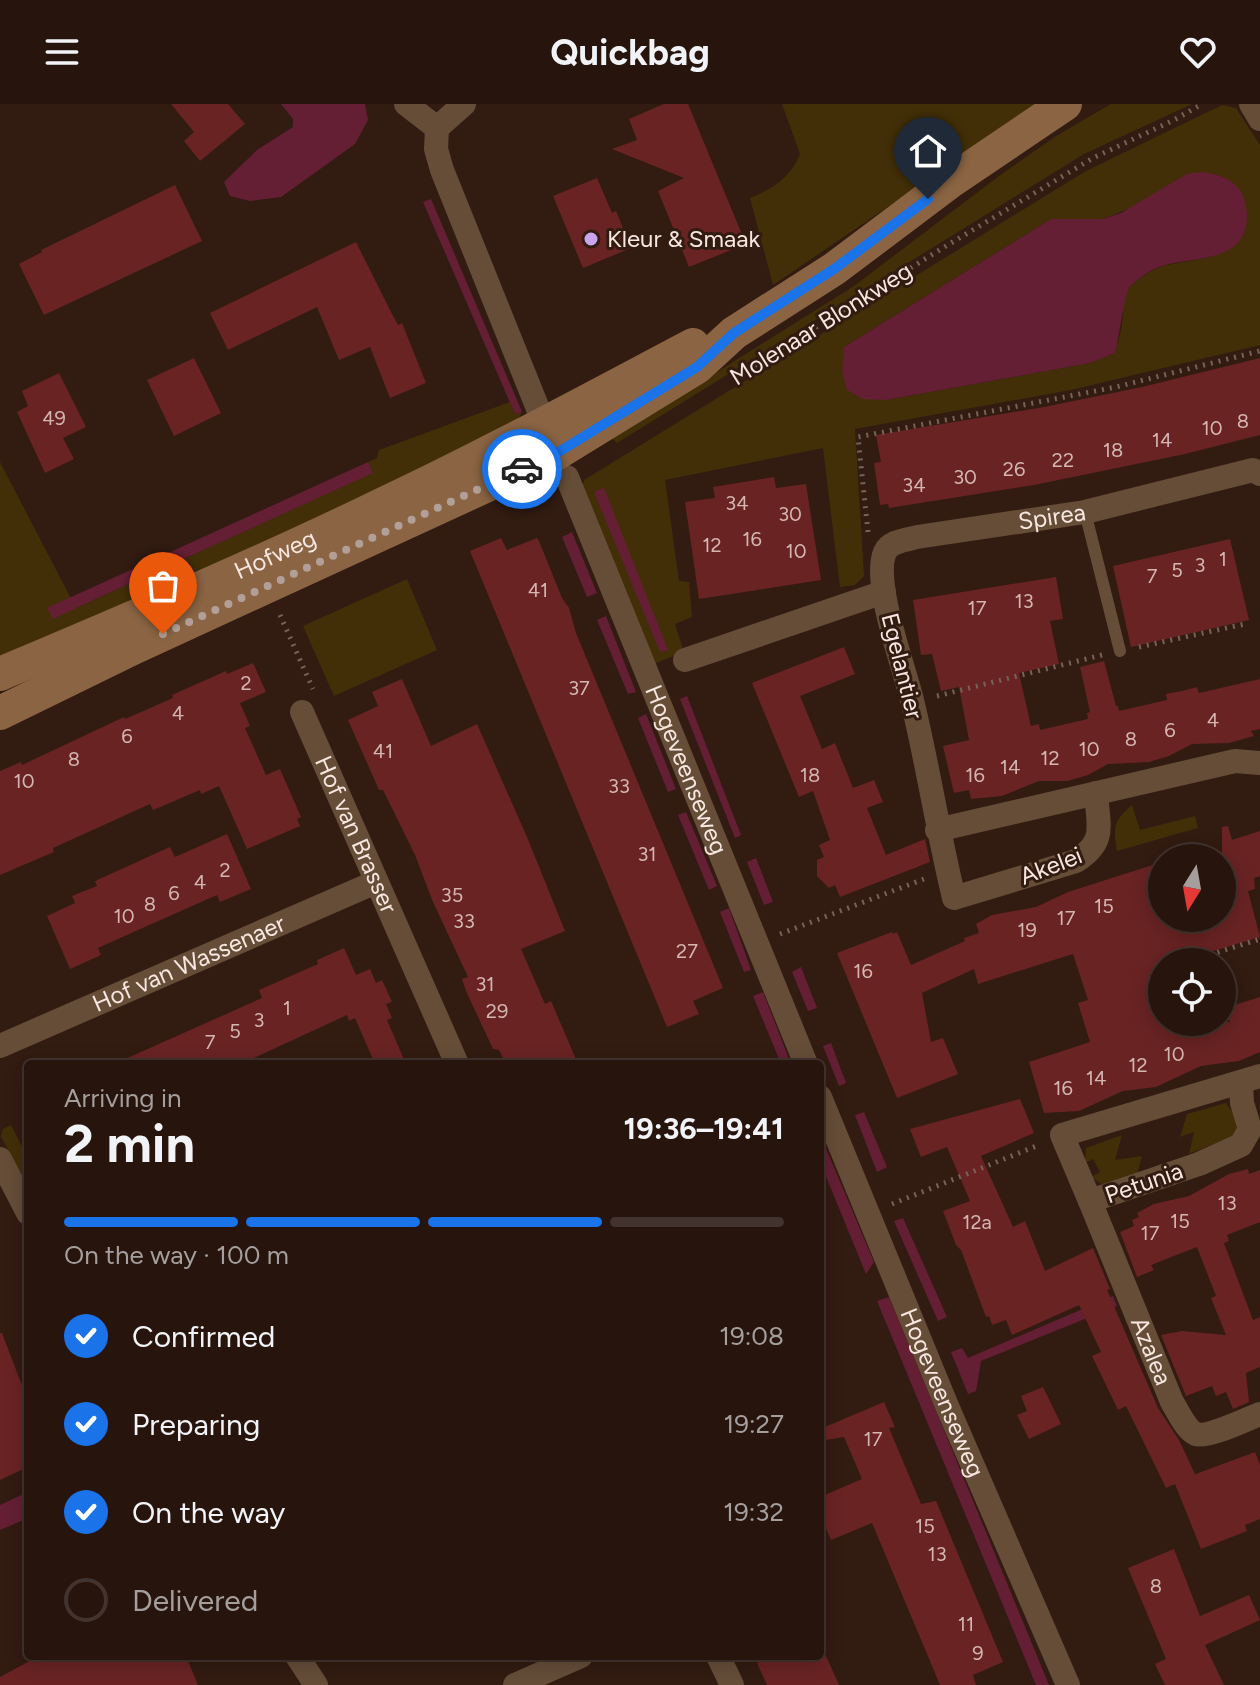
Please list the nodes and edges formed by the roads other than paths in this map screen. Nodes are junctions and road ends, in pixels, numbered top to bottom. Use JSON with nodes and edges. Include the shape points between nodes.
{"nodes":[{"id":1,"x":406,"y":104,"type":"edge"},
{"id":2,"x":464,"y":104,"type":"edge"},
{"id":3,"x":1065,"y":104,"type":"edge"},
{"id":4,"x":1251,"y":104,"type":"edge"},
{"id":5,"x":1260,"y":119,"type":"edge"},
{"id":6,"x":437,"y":128,"type":"junction"},
{"id":7,"x":556,"y":451,"type":"junction"},
{"id":8,"x":1260,"y":474,"type":"edge"},
{"id":9,"x":1085,"y":512,"type":"junction"},
{"id":10,"x":884,"y":592,"type":"junction"},
{"id":11,"x":1120,"y":651,"type":"road end"},
{"id":12,"x":685,"y":660,"type":"dead end"},
{"id":13,"x":0,"y":674,"type":"edge"},
{"id":14,"x":302,"y":712,"type":"road end"},
{"id":15,"x":0,"y":713,"type":"edge"},
{"id":16,"x":1260,"y":763,"type":"edge"},
{"id":17,"x":1096,"y":793,"type":"junction"},
{"id":18,"x":937,"y":830,"type":"junction"},
{"id":19,"x":376,"y":882,"type":"junction"},
{"id":20,"x":954,"y":898,"type":"joint"},
{"id":21,"x":0,"y":1046,"type":"edge"},
{"id":22,"x":455,"y":1060,"type":"edge"},
{"id":23,"x":804,"y":1060,"type":"edge"},
{"id":24,"x":1250,"y":1079,"type":"edge"},
{"id":25,"x":824,"y":1107,"type":"edge"},
{"id":26,"x":0,"y":1159,"type":"edge"},
{"id":27,"x":1090,"y":1201,"type":"junction"},
{"id":28,"x":24,"y":1205,"type":"edge"},
{"id":29,"x":1260,"y":1414,"type":"edge"},
{"id":30,"x":300,"y":1660,"type":"edge"},
{"id":31,"x":572,"y":1660,"type":"edge"},
{"id":32,"x":720,"y":1660,"type":"edge"},
{"id":33,"x":316,"y":1685,"type":"edge"},
{"id":34,"x":515,"y":1685,"type":"edge"},
{"id":35,"x":732,"y":1685,"type":"edge"},
{"id":36,"x":1068,"y":1685,"type":"edge"}],
"edges":[{"from":1,"to":6,"type":"street"},
{"from":2,"to":6,"type":"street"},
{"from":3,"to":7,"type":"main road","name":"Molenaar Blonkweg","via":[[834,269],[734,333],[693,345]]},
{"from":4,"to":5,"type":"street"},
{"from":6,"to":7,"type":"street","name":"Hogeveenseweg","via":[[442,170]]},
{"from":7,"to":13,"type":"main road","name":"Hofweg","via":[[373,510]]},
{"from":7,"to":15,"type":"main road","name":"Hofweg"},
{"from":7,"to":23,"type":"street","name":"Hogeveenseweg"},
{"from":8,"to":9,"type":"street","name":"Spirea","via":[[1253,470]]},
{"from":9,"to":10,"type":"street","name":"Spirea","via":[[892,544],[885,550],[882,567]]},
{"from":9,"to":11,"type":"lane"},
{"from":10,"to":12,"type":"street","name":"Egelantier"},
{"from":10,"to":18,"type":"street","name":"Egelantier","via":[[913,702]]},
{"from":14,"to":19,"type":"street","name":"Hof van Brasser"},
{"from":16,"to":17,"type":"street","via":[[1235,761]]},
{"from":17,"to":18,"type":"street"},
{"from":17,"to":20,"type":"street","name":"Akelei","via":[[1099,838],[1091,851],[1076,861]]},
{"from":18,"to":20,"type":"street","name":"Egelantier"},
{"from":19,"to":21,"type":"street","name":"Hof van Wassenaer"},
{"from":19,"to":22,"type":"street","name":"Hof van Brasser"},
{"from":24,"to":27,"type":"street","name":"Petunia","via":[[1242,1103],[1250,1129],[1241,1145]]},
{"from":24,"to":27,"type":"street","name":"Petunia","via":[[1062,1135]]},
{"from":25,"to":36,"type":"street","name":"Hogeveenseweg"},
{"from":26,"to":28,"type":"street"},
{"from":27,"to":29,"type":"street","name":"Azalea","via":[[1172,1402],[1189,1428],[1206,1434]]},
{"from":30,"to":33,"type":"street"},
{"from":31,"to":34,"type":"street"},
{"from":32,"to":35,"type":"street"}]}
